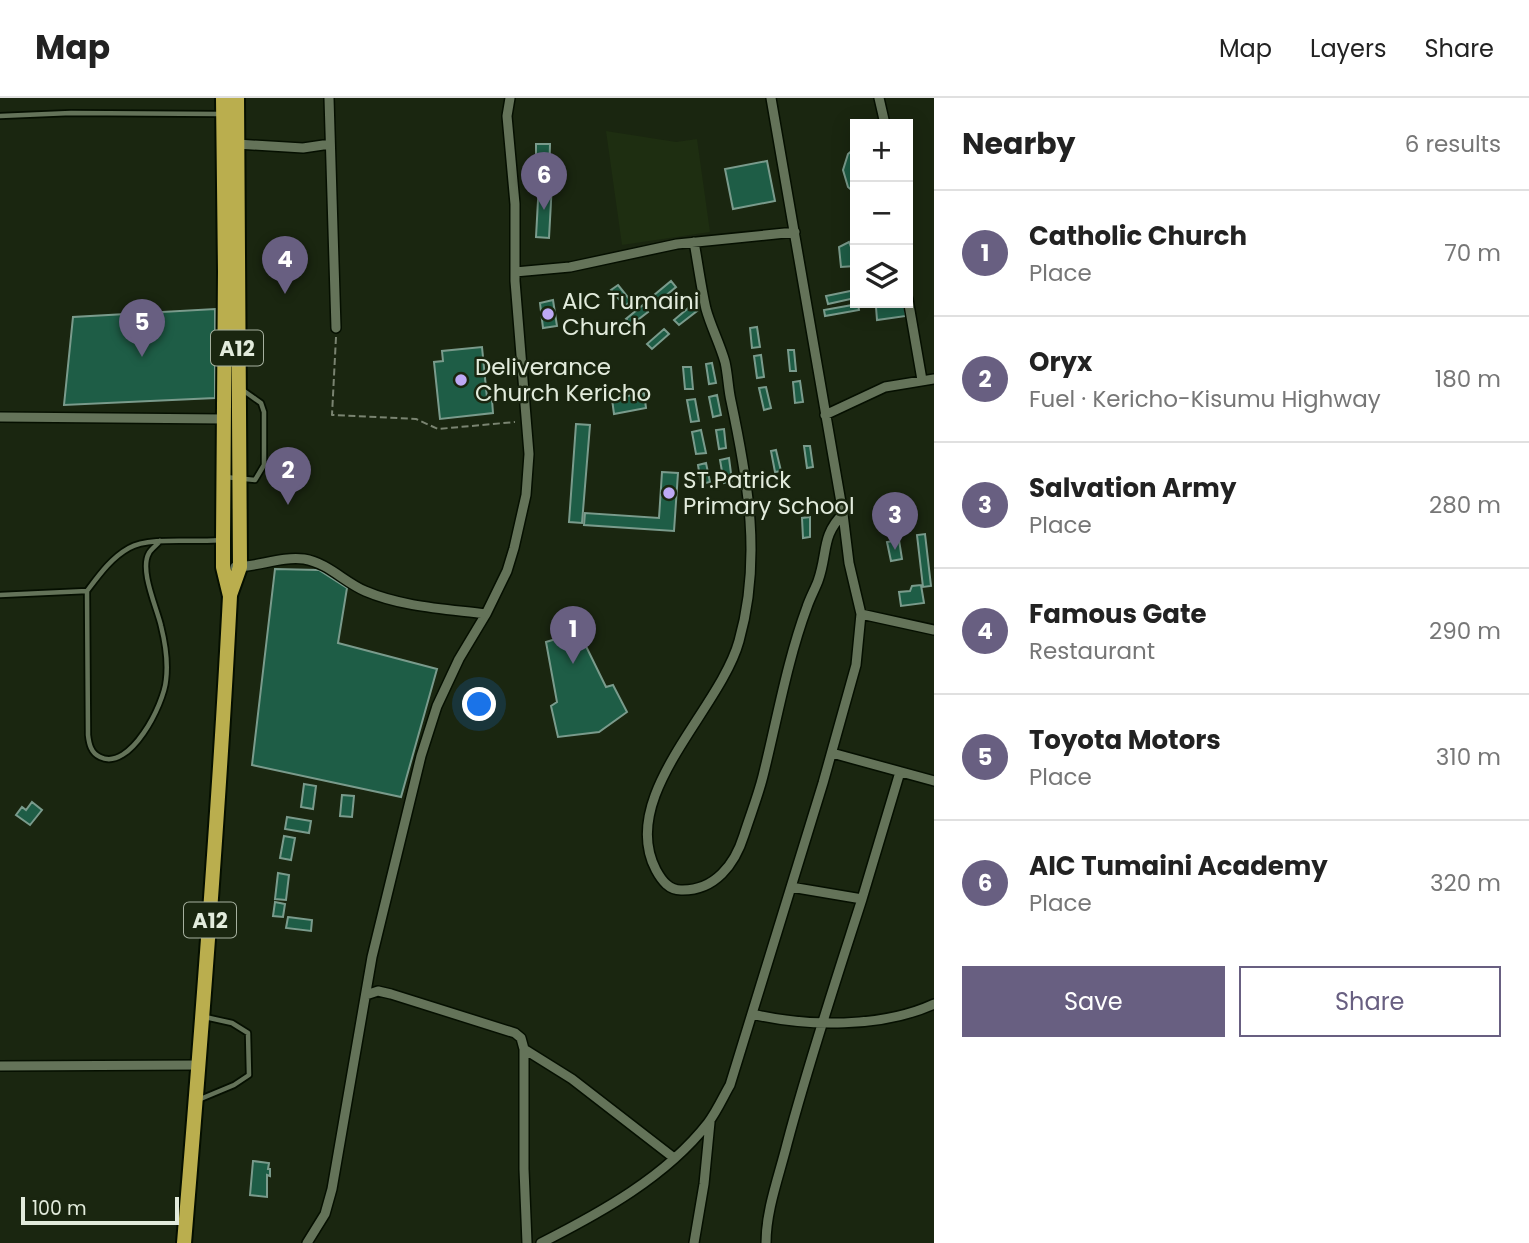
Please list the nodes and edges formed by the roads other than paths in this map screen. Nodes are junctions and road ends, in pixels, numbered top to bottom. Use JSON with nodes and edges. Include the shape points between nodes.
{"nodes":[{"id":1,"x":223,"y":98,"type":"edge"},
{"id":2,"x":237,"y":98,"type":"edge"},
{"id":3,"x":329,"y":98,"type":"edge"},
{"id":4,"x":510,"y":98,"type":"edge"},
{"id":5,"x":771,"y":98,"type":"edge"},
{"id":6,"x":879,"y":98,"type":"edge"},
{"id":7,"x":230,"y":114,"type":"junction"},
{"id":8,"x":0,"y":116,"type":"edge"},
{"id":9,"x":884,"y":119,"type":"edge"},
{"id":10,"x":237,"y":144,"type":"junction"},
{"id":11,"x":330,"y":144,"type":"junction"},
{"id":12,"x":795,"y":232,"type":"junction"},
{"id":13,"x":694,"y":242,"type":"junction"},
{"id":14,"x":515,"y":272,"type":"junction"},
{"id":15,"x":910,"y":308,"type":"edge"},
{"id":16,"x":336,"y":328,"type":"road end"},
{"id":17,"x":934,"y":379,"type":"edge"},
{"id":18,"x":922,"y":380,"type":"junction"},
{"id":19,"x":231,"y":386,"type":"junction"},
{"id":20,"x":825,"y":415,"type":"junction"},
{"id":21,"x":0,"y":417,"type":"edge"},
{"id":22,"x":223,"y":419,"type":"junction"},
{"id":23,"x":231,"y":478,"type":"junction"},
{"id":24,"x":844,"y":514,"type":"junction"},
{"id":25,"x":223,"y":540,"type":"junction"},
{"id":26,"x":160,"y":541,"type":"junction"},
{"id":27,"x":223,"y":566,"type":"junction"},
{"id":28,"x":240,"y":567,"type":"junction"},
{"id":29,"x":88,"y":591,"type":"junction"},
{"id":30,"x":0,"y":595,"type":"edge"},
{"id":31,"x":230,"y":596,"type":"junction"},
{"id":32,"x":486,"y":614,"type":"junction"},
{"id":33,"x":861,"y":614,"type":"junction"},
{"id":34,"x":934,"y":630,"type":"edge"},
{"id":35,"x":832,"y":753,"type":"junction"},
{"id":36,"x":900,"y":772,"type":"junction"},
{"id":37,"x":934,"y":780,"type":"edge"},
{"id":38,"x":791,"y":887,"type":"junction"},
{"id":39,"x":862,"y":899,"type":"junction"},
{"id":40,"x":366,"y":995,"type":"junction"},
{"id":41,"x":934,"y":1004,"type":"edge"},
{"id":42,"x":752,"y":1014,"type":"junction"},
{"id":43,"x":203,"y":1017,"type":"junction"},
{"id":44,"x":822,"y":1023,"type":"junction"},
{"id":45,"x":524,"y":1049,"type":"junction"},
{"id":46,"x":200,"y":1065,"type":"junction"},
{"id":47,"x":0,"y":1066,"type":"edge"},
{"id":48,"x":198,"y":1100,"type":"junction"},
{"id":49,"x":710,"y":1120,"type":"junction"},
{"id":50,"x":674,"y":1158,"type":"junction"},
{"id":51,"x":184,"y":1243,"type":"edge"},
{"id":52,"x":307,"y":1243,"type":"edge"},
{"id":53,"x":527,"y":1243,"type":"edge"},
{"id":54,"x":541,"y":1243,"type":"edge"},
{"id":55,"x":694,"y":1243,"type":"edge"},
{"id":56,"x":766,"y":1243,"type":"edge"}],
"edges":[{"from":1,"to":7,"type":"highway","number":"A12"},
{"from":2,"to":7,"type":"highway","number":"A12"},
{"from":3,"to":11,"type":"street"},
{"from":4,"to":14,"type":"street"},
{"from":5,"to":12,"type":"street"},
{"from":6,"to":9,"type":"street"},
{"from":7,"to":8,"type":"lane"},
{"from":7,"to":10,"type":"highway","number":"A12"},
{"from":7,"to":19,"type":"highway","number":"A12"},
{"from":10,"to":11,"type":"street","via":[[303,148]]},
{"from":10,"to":19,"type":"highway","number":"A12"},
{"from":11,"to":16,"type":"street"},
{"from":12,"to":13,"type":"street"},
{"from":12,"to":20,"type":"street"},
{"from":13,"to":14,"type":"street","via":[[570,268]]},
{"from":13,"to":24,"type":"street","via":[[707,310],[725,364],[750,501],[751,576],[734,657],[665,774],[649,814],[647,834],[653,864],[674,889],[703,887],[720,877],[742,842],[829,531]]},
{"from":14,"to":32,"type":"street","via":[[529,454],[526,495],[507,571]]},
{"from":15,"to":18,"type":"street"},
{"from":17,"to":18,"type":"street"},
{"from":18,"to":20,"type":"street","via":[[885,387]]},
{"from":19,"to":22,"type":"highway","number":"A12"},
{"from":19,"to":23,"type":"highway","number":"A12"},
{"from":19,"to":23,"type":"lane","via":[[256,398],[263,407],[265,454],[255,480]]},
{"from":20,"to":24,"type":"street"},
{"from":21,"to":22,"type":"street"},
{"from":22,"to":23,"type":"highway","number":"A12"},
{"from":23,"to":25,"type":"highway","number":"A12"},
{"from":23,"to":28,"type":"highway","number":"A12"},
{"from":24,"to":33,"type":"street"},
{"from":25,"to":26,"type":"lane"},
{"from":25,"to":27,"type":"highway","number":"A12"},
{"from":26,"to":29,"type":"lane","via":[[131,546],[105,567]]},
{"from":26,"to":29,"type":"lane","via":[[148,553],[146,574],[162,631],[166,681],[153,719],[138,740],[124,757],[107,761],[90,747],[88,735]]},
{"from":27,"to":28,"type":"street"},
{"from":27,"to":31,"type":"highway","number":"A12"},
{"from":28,"to":31,"type":"highway","number":"A12"},
{"from":28,"to":32,"type":"street","via":[[305,559],[362,590],[393,600]]},
{"from":29,"to":30,"type":"lane"},
{"from":31,"to":43,"type":"highway","number":"A12"},
{"from":32,"to":40,"type":"street","via":[[437,706],[405,819]]},
{"from":33,"to":34,"type":"street"},
{"from":33,"to":35,"type":"street","via":[[856,664]]},
{"from":35,"to":36,"type":"street"},
{"from":35,"to":38,"type":"street"},
{"from":36,"to":37,"type":"street"},
{"from":36,"to":39,"type":"street"},
{"from":38,"to":39,"type":"street"},
{"from":38,"to":42,"type":"street"},
{"from":39,"to":44,"type":"street"},
{"from":40,"to":45,"type":"street","via":[[384,992],[514,1032]]},
{"from":40,"to":52,"type":"street","via":[[332,1189],[326,1214]]},
{"from":41,"to":44,"type":"street","via":[[890,1017]]},
{"from":42,"to":44,"type":"street"},
{"from":42,"to":49,"type":"street","via":[[730,1085]]},
{"from":43,"to":46,"type":"highway","number":"A12"},
{"from":43,"to":48,"type":"lane","via":[[232,1023],[248,1033],[249,1074]]},
{"from":44,"to":56,"type":"street","via":[[776,1186]]},
{"from":45,"to":50,"type":"street","via":[[572,1079]]},
{"from":45,"to":53,"type":"street"},
{"from":46,"to":47,"type":"street"},
{"from":46,"to":48,"type":"highway","number":"A12"},
{"from":48,"to":51,"type":"highway","number":"A12"},
{"from":49,"to":50,"type":"street"},
{"from":49,"to":55,"type":"street"},
{"from":50,"to":54,"type":"street","via":[[596,1214]]}]}
